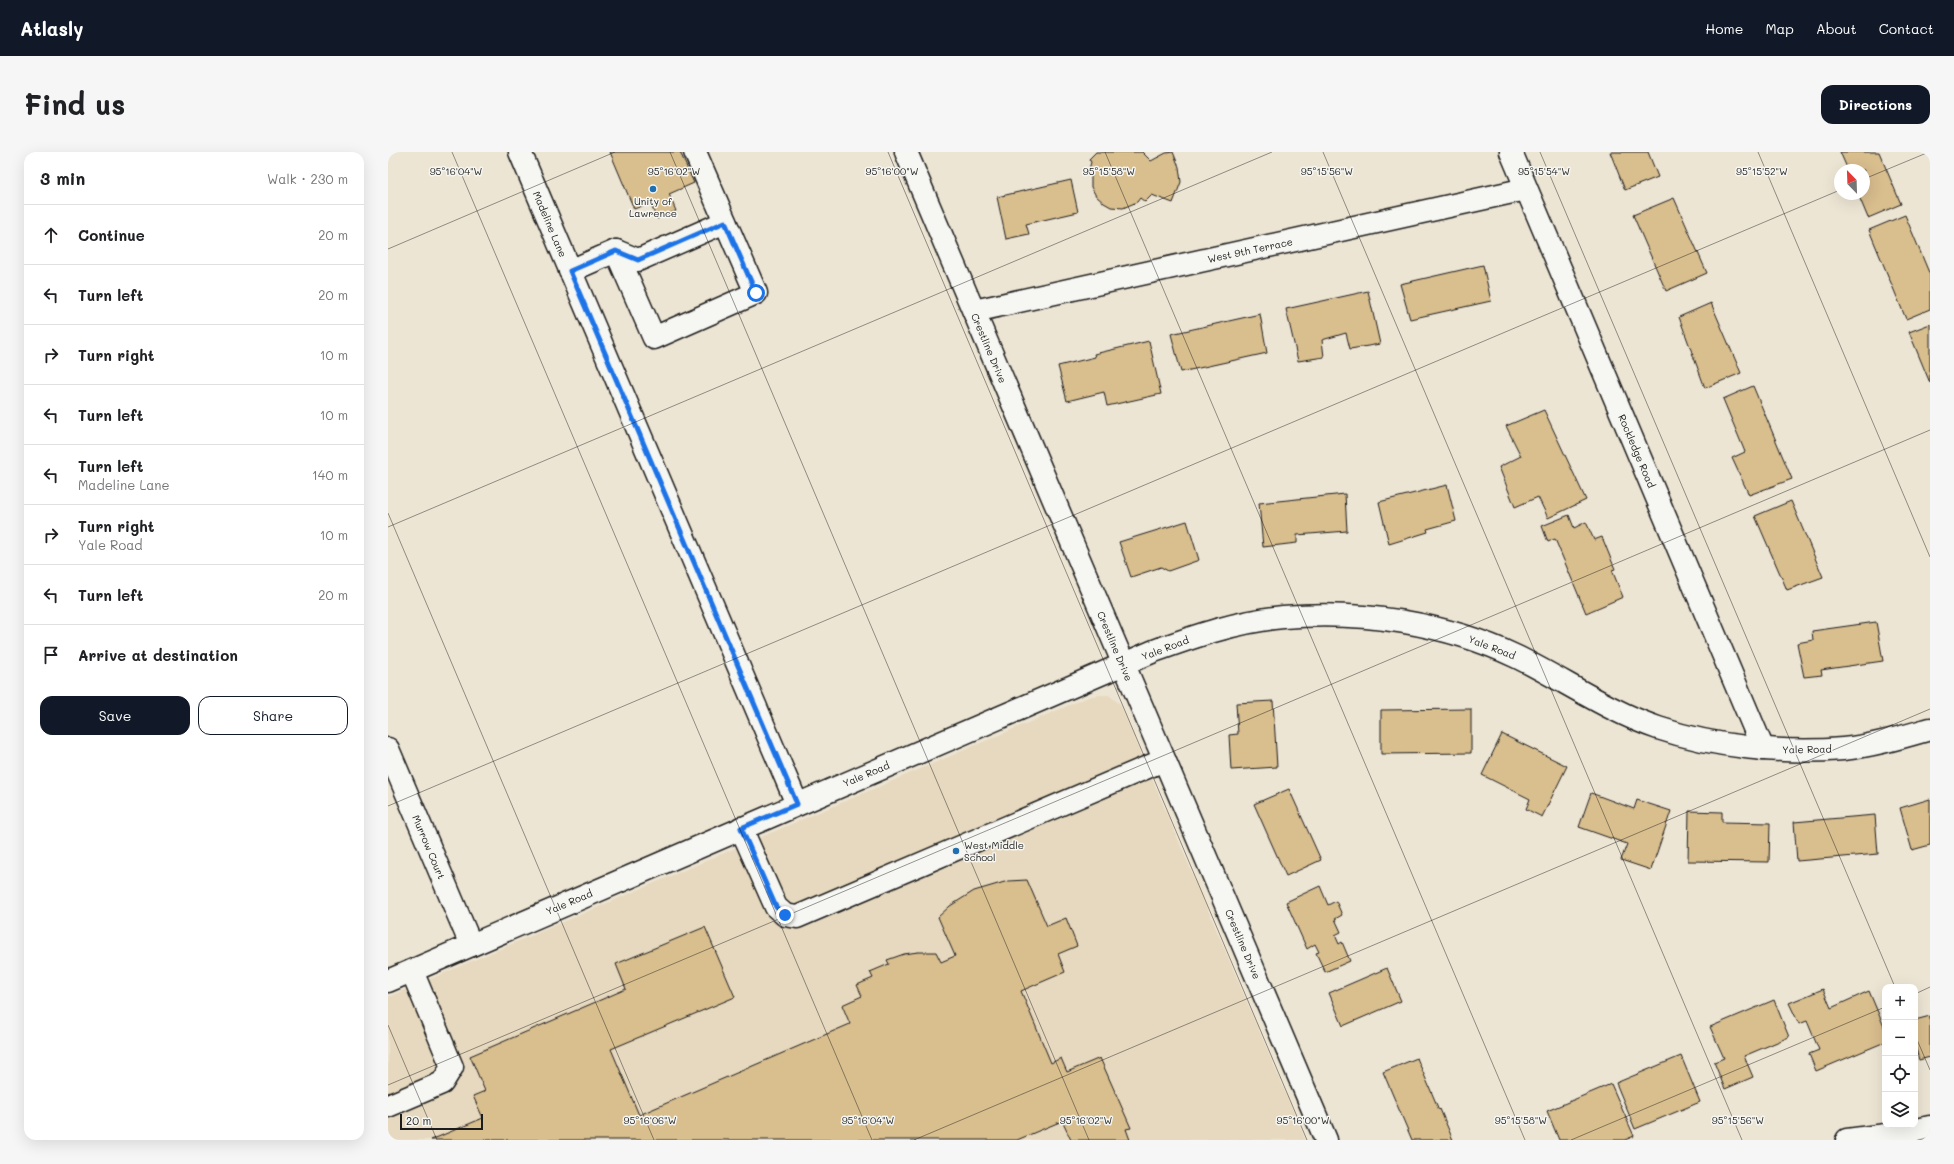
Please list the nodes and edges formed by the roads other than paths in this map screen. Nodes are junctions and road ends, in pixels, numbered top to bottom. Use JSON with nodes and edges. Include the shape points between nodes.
{"nodes":[{"id":1,"x":520,"y":152,"type":"edge"},
{"id":2,"x":695,"y":152,"type":"edge"},
{"id":3,"x":906,"y":152,"type":"edge"},
{"id":4,"x":1511,"y":152,"type":"edge"},
{"id":5,"x":1526,"y":189,"type":"junction"},
{"id":6,"x":725,"y":222,"type":"junction"},
{"id":7,"x":616,"y":251,"type":"junction"},
{"id":8,"x":570,"y":271,"type":"junction"},
{"id":9,"x":974,"y":311,"type":"junction"},
{"id":10,"x":1123,"y":664,"type":"junction"},
{"id":11,"x":1930,"y":729,"type":"edge"},
{"id":12,"x":388,"y":749,"type":"edge"},
{"id":13,"x":1763,"y":749,"type":"junction"},
{"id":14,"x":1164,"y":760,"type":"junction"},
{"id":15,"x":797,"y":804,"type":"junction"},
{"id":16,"x":741,"y":828,"type":"junction"},
{"id":17,"x":471,"y":945,"type":"junction"},
{"id":18,"x":412,"y":971,"type":"junction"},
{"id":19,"x":388,"y":981,"type":"edge"},
{"id":20,"x":388,"y":1106,"type":"edge"},
{"id":21,"x":1930,"y":1127,"type":"edge"},
{"id":22,"x":1326,"y":1140,"type":"edge"},
{"id":23,"x":1847,"y":1140,"type":"edge"}],
"edges":[{"from":1,"to":8,"type":"street","name":"Madeline Lane"},
{"from":2,"to":6,"type":"street"},
{"from":3,"to":9,"type":"street","name":"Crestline Drive"},
{"from":4,"to":5,"type":"street","name":"Rockledge Road"},
{"from":5,"to":9,"type":"street","name":"West 9th Terrace"},
{"from":5,"to":13,"type":"street","name":"Rockledge Road"},
{"from":6,"to":7,"type":"street","via":[[638,260]]},
{"from":6,"to":7,"type":"street","via":[[756,293],[654,338]]},
{"from":7,"to":8,"type":"street"},
{"from":8,"to":15,"type":"street","name":"Madeline Lane"},
{"from":9,"to":10,"type":"street","name":"Crestline Drive"},
{"from":10,"to":13,"type":"street","name":"Yale Road","via":[[1194,636],[1281,617],[1326,614],[1376,618],[1421,625],[1468,638],[1514,656],[1551,674],[1588,697],[1658,728],[1711,741]]},
{"from":10,"to":14,"type":"street","name":"Crestline Drive"},
{"from":10,"to":15,"type":"street","name":"Yale Road"},
{"from":11,"to":13,"type":"street","name":"Yale Road","via":[[1844,748]]},
{"from":12,"to":17,"type":"street","name":"Murrow Court"},
{"from":14,"to":16,"type":"street","via":[[797,917],[785,915],[776,907]]},
{"from":14,"to":22,"type":"street","name":"Crestline Drive"},
{"from":15,"to":16,"type":"street","name":"Yale Road"},
{"from":16,"to":17,"type":"street","name":"Yale Road"},
{"from":17,"to":18,"type":"street","name":"Yale Road"},
{"from":18,"to":19,"type":"street","name":"Yale Road"},
{"from":18,"to":20,"type":"street","via":[[452,1068],[442,1083]]},
{"from":21,"to":23,"type":"street"}]}
